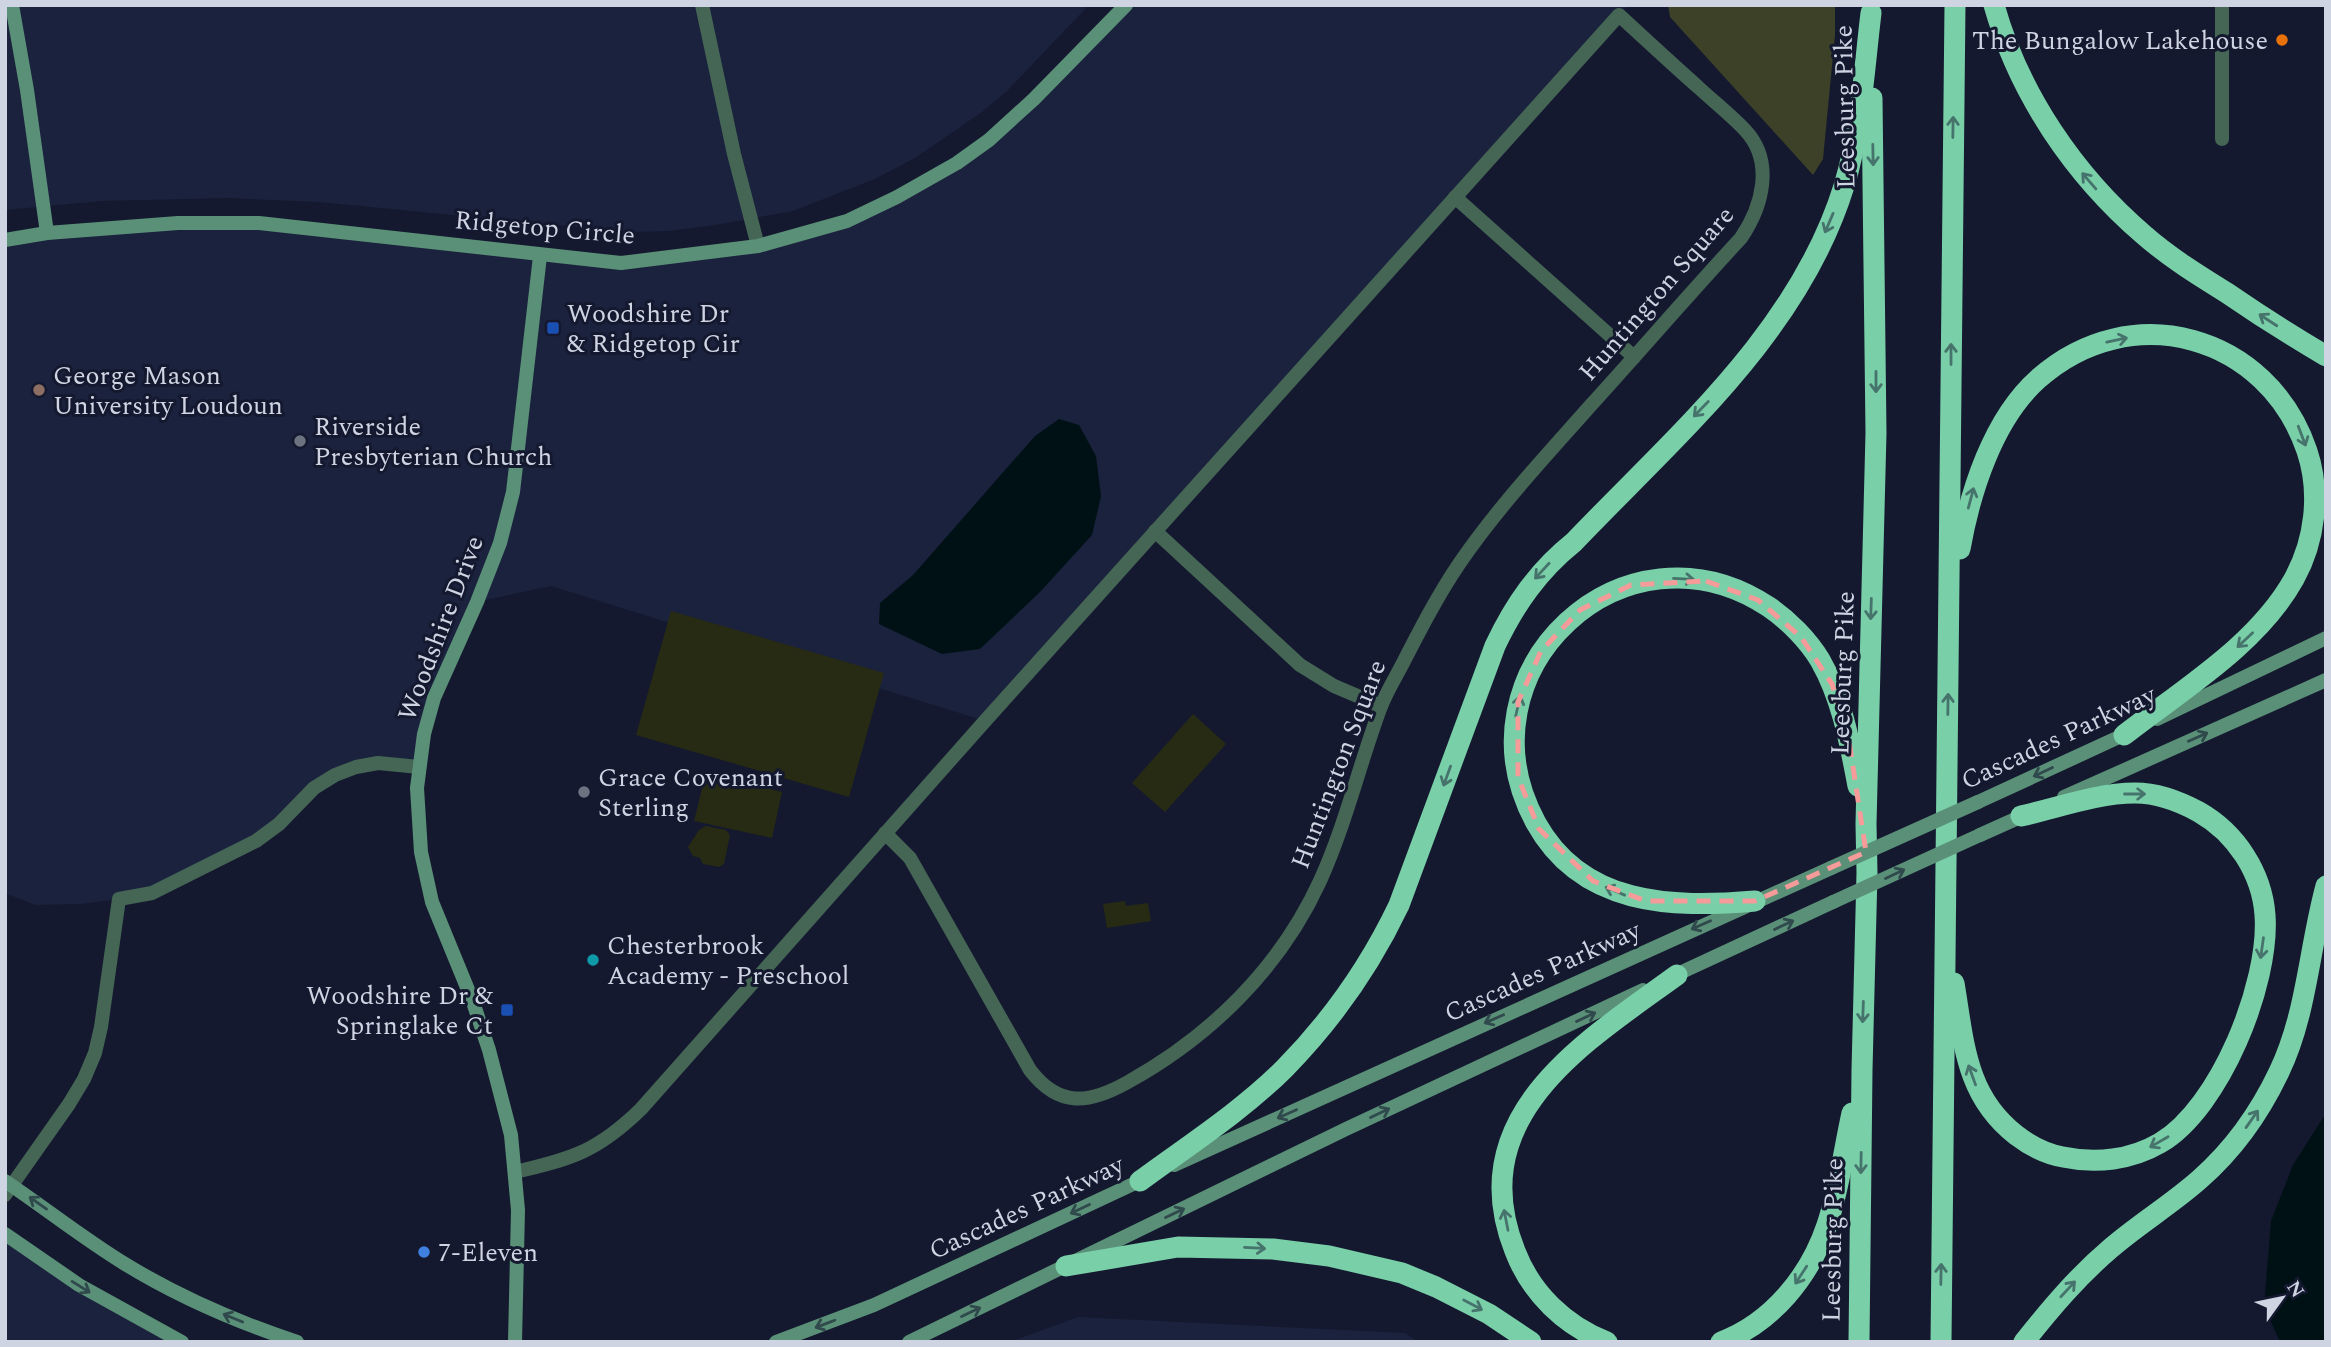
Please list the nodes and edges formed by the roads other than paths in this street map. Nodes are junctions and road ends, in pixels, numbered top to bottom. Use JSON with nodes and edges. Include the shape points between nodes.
{"nodes":[{"id":1,"x":12,"y":5,"type":"edge"},
{"id":2,"x":702,"y":5,"type":"edge"},
{"id":3,"x":1126,"y":5,"type":"edge"},
{"id":4,"x":1955,"y":5,"type":"edge"},
{"id":5,"x":1994,"y":5,"type":"edge"},
{"id":6,"x":2222,"y":5,"type":"edge"},
{"id":7,"x":1871,"y":9,"type":"edge"},
{"id":8,"x":2222,"y":139,"type":"dead end"},
{"id":9,"x":1455,"y":197,"type":"junction"},
{"id":10,"x":47,"y":233,"type":"junction"},
{"id":11,"x":5,"y":240,"type":"edge"},
{"id":12,"x":758,"y":246,"type":"junction"},
{"id":13,"x":540,"y":256,"type":"junction"},
{"id":14,"x":2326,"y":356,"type":"edge"},
{"id":15,"x":1634,"y":357,"type":"junction"},
{"id":16,"x":1155,"y":531,"type":"junction"},
{"id":17,"x":1950,"y":638,"type":"junction"},
{"id":18,"x":2326,"y":638,"type":"edge"},
{"id":19,"x":2326,"y":680,"type":"edge"},
{"id":20,"x":1381,"y":706,"type":"junction"},
{"id":21,"x":2124,"y":735,"type":"junction"},
{"id":22,"x":419,"y":767,"type":"junction"},
{"id":23,"x":2021,"y":817,"type":"junction"},
{"id":24,"x":1866,"y":824,"type":"junction"},
{"id":25,"x":885,"y":833,"type":"junction"},
{"id":26,"x":2326,"y":886,"type":"edge"},
{"id":27,"x":1755,"y":901,"type":"junction"},
{"id":28,"x":1945,"y":924,"type":"junction"},
{"id":29,"x":1677,"y":975,"type":"junction"},
{"id":30,"x":1862,"y":1070,"type":"junction"},
{"id":31,"x":515,"y":1172,"type":"junction"},
{"id":32,"x":1140,"y":1181,"type":"junction"},
{"id":33,"x":8,"y":1187,"type":"edge"},
{"id":34,"x":5,"y":1234,"type":"edge"},
{"id":35,"x":1066,"y":1266,"type":"junction"},
{"id":36,"x":181,"y":1342,"type":"edge"},
{"id":37,"x":297,"y":1342,"type":"edge"},
{"id":38,"x":515,"y":1342,"type":"edge"},
{"id":39,"x":776,"y":1342,"type":"edge"},
{"id":40,"x":909,"y":1342,"type":"edge"},
{"id":41,"x":1531,"y":1342,"type":"edge"},
{"id":42,"x":1607,"y":1342,"type":"edge"},
{"id":43,"x":1721,"y":1342,"type":"edge"},
{"id":44,"x":1859,"y":1342,"type":"edge"},
{"id":45,"x":1941,"y":1342,"type":"edge"},
{"id":46,"x":2025,"y":1342,"type":"edge"}],
"edges":[{"from":1,"to":10,"type":"main road"},
{"from":2,"to":12,"type":"street"},
{"from":3,"to":12,"type":"main road","name":"Ridgetop Circle","via":[[1025,107],[957,163],[847,221]]},
{"from":17,"to":4,"type":"highway","one_way":true},
{"from":14,"to":5,"type":"highway","one_way":true,"via":[[2177,261],[2107,201],[2080,170],[2030,93]]},
{"from":6,"to":8,"type":"street"},
{"from":7,"to":24,"type":"highway","name":"Leesburg Pike","one_way":true,"via":[[1876,433]]},
{"from":7,"to":32,"type":"highway","one_way":true,"via":[[1857,133],[1843,186],[1813,258],[1785,307],[1735,374],[1546,567],[1511,612],[1399,905],[1354,985],[1284,1069]]},
{"from":9,"to":15,"type":"street"},
{"from":9,"to":15,"type":"street","name":"Huntington Square","via":[[1619,15],[1747,132],[1761,162],[1763,181],[1754,219],[1741,239]]},
{"from":9,"to":16,"type":"street","name":"Huntington Square"},
{"from":10,"to":11,"type":"main road","name":"Ridgetop Circle"},
{"from":10,"to":13,"type":"main road","name":"Ridgetop Circle","via":[[178,223],[259,223]]},
{"from":12,"to":13,"type":"main road","name":"Ridgetop Circle","via":[[621,263]]},
{"from":13,"to":22,"type":"main road","name":"Woodshire Drive","via":[[513,492],[500,542],[434,698]]},
{"from":15,"to":20,"type":"street","name":"Huntington Square","via":[[1507,499],[1472,545],[1433,605]]},
{"from":16,"to":20,"type":"street","via":[[1300,665]]},
{"from":16,"to":25,"type":"street","name":"Huntington Square"},
{"from":17,"to":21,"type":"highway","one_way":true,"via":[[1960,548],[1975,481],[2004,424],[2037,380],[2084,349],[2143,335],[2190,339],[2236,358],[2260,375],[2300,428],[2315,495],[2303,560],[2280,600],[2243,643]]},
{"from":28,"to":17,"type":"highway","one_way":true},
{"from":18,"to":21,"type":"main road","name":"Cascades Parkway"},
{"from":23,"to":19,"type":"main road","one_way":true},
{"from":20,"to":25,"type":"street","name":"Huntington Square","via":[[1335,846],[1314,893],[1277,954],[1218,1020],[1184,1048],[1158,1066],[1084,1100],[1050,1091],[1030,1070],[910,858]]},
{"from":21,"to":27,"type":"main road","name":"Cascades Parkway","one_way":true,"bridge":true},
{"from":22,"to":31,"type":"main road","name":"Woodshire Drive","via":[[418,820],[426,875],[439,922],[489,1050]]},
{"from":22,"to":33,"type":"street","via":[[378,763],[335,775],[247,846],[152,894],[119,899],[95,1053],[69,1104]]},
{"from":23,"to":28,"type":"highway","one_way":true,"via":[[2111,795],[2160,795],[2210,818],[2244,855],[2260,891],[2264,946],[2237,1040],[2197,1111],[2160,1143],[2106,1161],[2056,1156],[2021,1139],[1992,1112],[1973,1080]]},
{"from":29,"to":23,"type":"main road","one_way":true,"bridge":true},
{"from":27,"to":24,"type":"highway","one_way":true,"via":[[1681,904],[1628,896],[1578,870],[1539,829],[1518,777],[1517,711],[1524,684],[1541,651],[1580,610],[1631,585],[1677,579],[1724,586],[1774,611],[1819,659],[1832,684]]},
{"from":24,"to":30,"type":"highway","name":"Leesburg Pike","one_way":true},
{"from":25,"to":31,"type":"street","via":[[620,1129],[577,1156]]},
{"from":46,"to":26,"type":"highway","one_way":true,"via":[[2082,1275],[2201,1179],[2251,1122],[2279,1073],[2298,1019]]},
{"from":27,"to":32,"type":"main road","name":"Cascades Parkway","one_way":true},
{"from":45,"to":28,"type":"highway","one_way":true},
{"from":35,"to":29,"type":"main road","one_way":true},
{"from":42,"to":29,"type":"highway","one_way":true,"via":[[1553,1308],[1519,1263],[1507,1227],[1504,1171],[1517,1126],[1546,1080],[1584,1042]]},
{"from":30,"to":43,"type":"highway","one_way":true,"via":[[1827,1225],[1810,1262],[1776,1308]]},
{"from":30,"to":44,"type":"highway","name":"Leesburg Pike","one_way":true},
{"from":31,"to":38,"type":"main road","name":"Woodshire Drive"},
{"from":32,"to":39,"type":"main road","name":"Cascades Parkway","one_way":true,"via":[[874,1305]]},
{"from":37,"to":33,"type":"main road","one_way":true,"via":[[228,1317],[157,1283]]},
{"from":34,"to":36,"type":"main road","one_way":true,"via":[[79,1285]]},
{"from":40,"to":35,"type":"main road","one_way":true},
{"from":35,"to":41,"type":"highway","one_way":true,"via":[[1178,1247],[1273,1249],[1329,1256],[1402,1273],[1436,1287]]}]}
